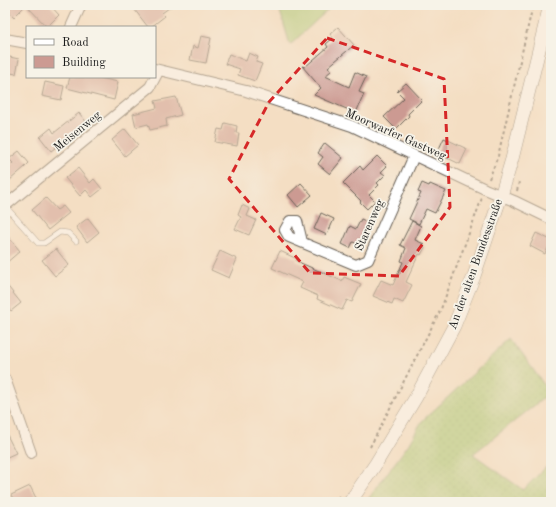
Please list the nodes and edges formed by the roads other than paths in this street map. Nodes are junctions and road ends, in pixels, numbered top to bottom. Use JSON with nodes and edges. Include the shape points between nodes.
{"nodes":[{"id":1,"x":81,"y":5,"type":"edge"},
{"id":2,"x":550,"y":5,"type":"edge"},
{"id":3,"x":71,"y":26,"type":"edge"},
{"id":4,"x":5,"y":39,"type":"edge"},
{"id":5,"x":26,"y":44,"type":"edge"},
{"id":6,"x":157,"y":70,"type":"edge"},
{"id":7,"x":154,"y":78,"type":"edge"},
{"id":8,"x":414,"y":156,"type":"junction"},
{"id":9,"x":501,"y":196,"type":"junction"},
{"id":10,"x":5,"y":206,"type":"edge"},
{"id":11,"x":551,"y":219,"type":"edge"},
{"id":12,"x":76,"y":241,"type":"dead end"},
{"id":13,"x":302,"y":242,"type":"dead end"},
{"id":14,"x":5,"y":379,"type":"edge"},
{"id":15,"x":31,"y":453,"type":"dead end"},
{"id":16,"x":344,"y":499,"type":"edge"}],
"edges":[{"from":1,"to":3,"type":"street"},
{"from":2,"to":9,"type":"street","name":"An der alten Bundesstraße"},
{"from":4,"to":5,"type":"street"},
{"from":6,"to":8,"type":"street","name":"Moorwarfer Gastweg","via":[[246,91],[352,126]]},
{"from":7,"to":10,"type":"street","name":"Meisenweg","via":[[150,88]]},
{"from":8,"to":9,"type":"street","name":"Moorwarfer Gastweg"},
{"from":8,"to":13,"type":"street","name":"Starenweg","via":[[368,260],[356,265]]},
{"from":9,"to":11,"type":"street","name":"Moorwarfer Gastweg"},
{"from":9,"to":16,"type":"street","name":"An der alten Bundesstraße","via":[[454,326],[416,397],[375,465]]},
{"from":10,"to":12,"type":"lane","via":[[38,243],[44,243],[60,232],[68,233]]},
{"from":14,"to":15,"type":"street"}]}
